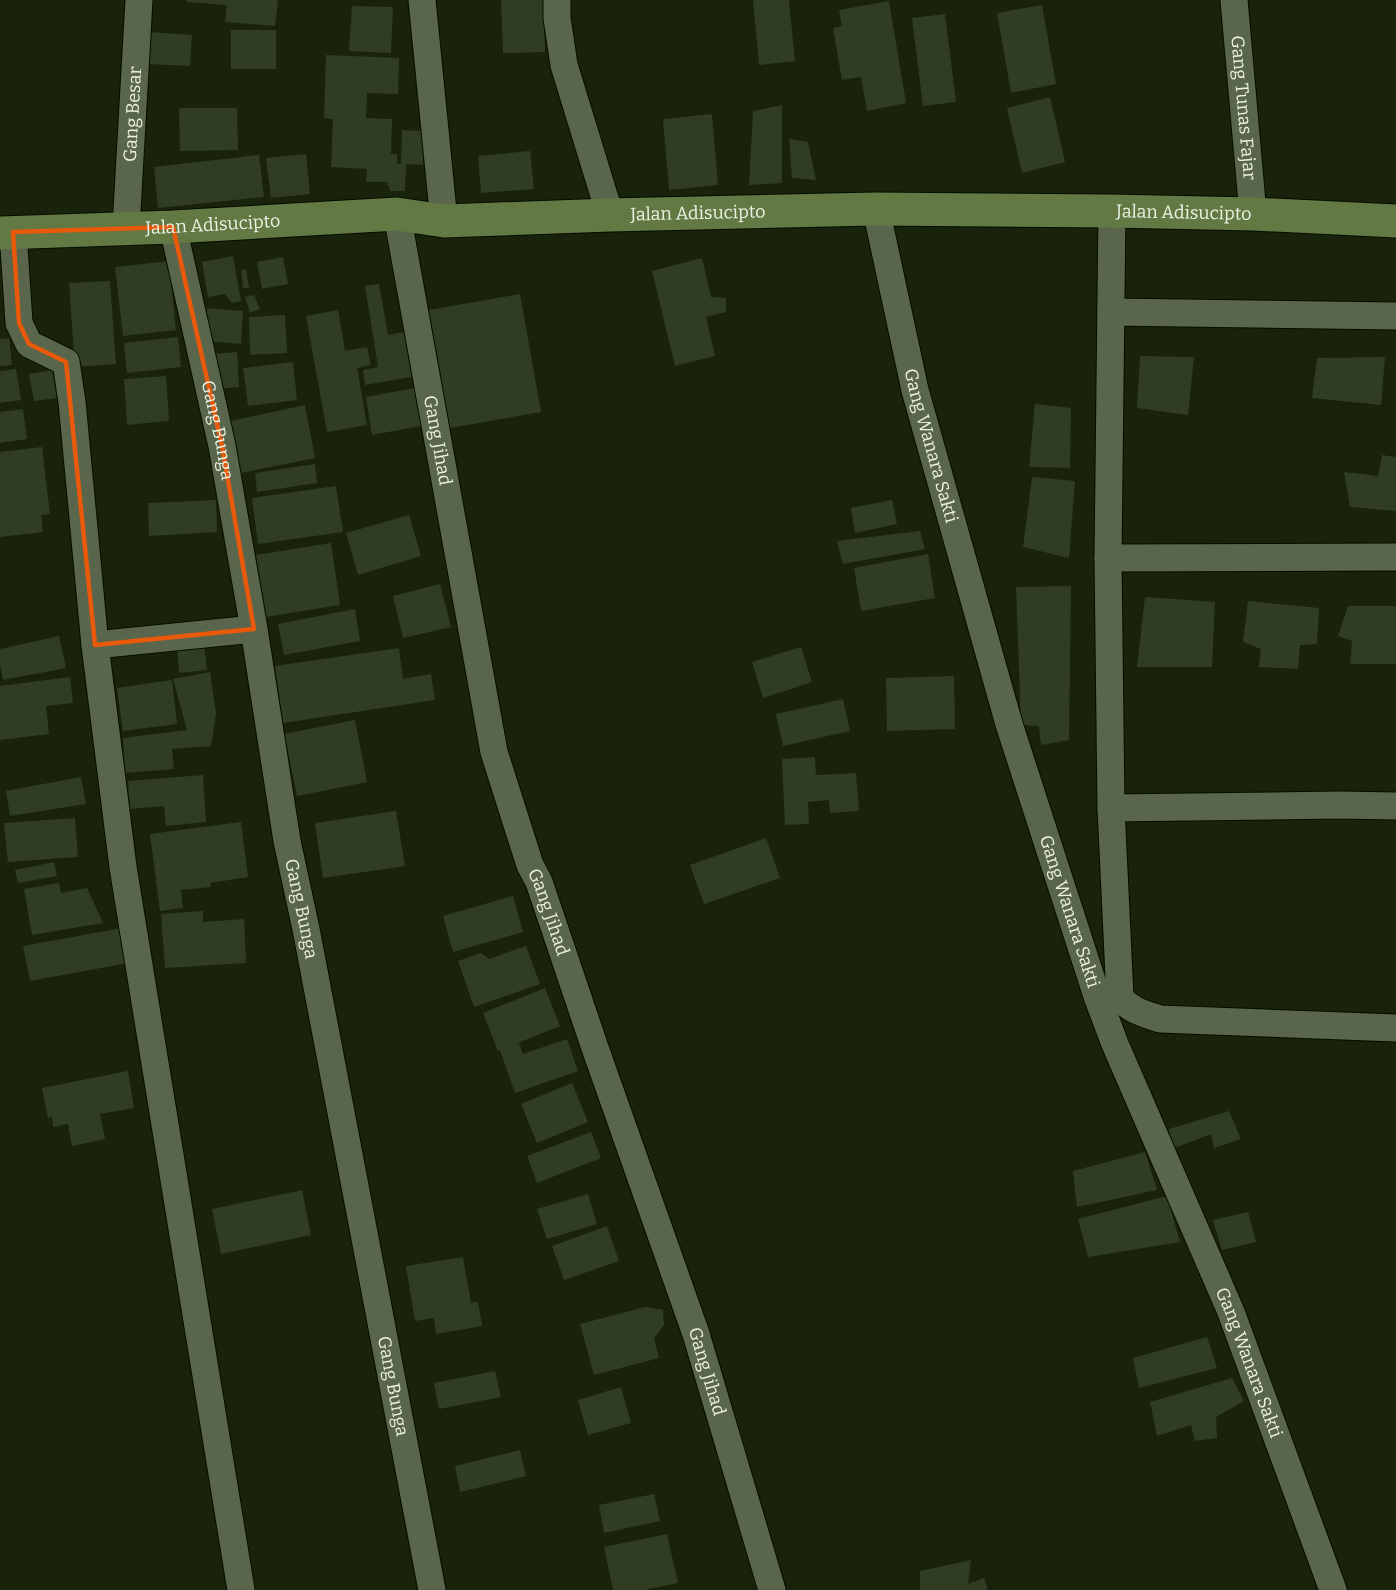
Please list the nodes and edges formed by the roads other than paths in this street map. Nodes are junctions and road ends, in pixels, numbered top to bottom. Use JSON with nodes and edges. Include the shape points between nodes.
{"nodes":[{"id":1,"x":139,"y":0,"type":"edge"},
{"id":2,"x":422,"y":0,"type":"edge"},
{"id":3,"x":557,"y":0,"type":"edge"},
{"id":4,"x":1234,"y":0,"type":"edge"},
{"id":5,"x":876,"y":208,"type":"junction"},
{"id":6,"x":1112,"y":211,"type":"junction"},
{"id":7,"x":397,"y":214,"type":"junction"},
{"id":8,"x":1253,"y":214,"type":"junction"},
{"id":9,"x":610,"y":215,"type":"junction"},
{"id":10,"x":444,"y":221,"type":"junction"},
{"id":11,"x":1396,"y":222,"type":"edge"},
{"id":12,"x":173,"y":227,"type":"junction"},
{"id":13,"x":126,"y":228,"type":"junction"},
{"id":14,"x":7,"y":233,"type":"edge"},
{"id":15,"x":1111,"y":312,"type":"junction"},
{"id":16,"x":1396,"y":316,"type":"edge"},
{"id":17,"x":1396,"y":557,"type":"edge"},
{"id":18,"x":1108,"y":558,"type":"junction"},
{"id":19,"x":254,"y":629,"type":"junction"},
{"id":20,"x":95,"y":645,"type":"junction"},
{"id":21,"x":1396,"y":806,"type":"edge"},
{"id":22,"x":1111,"y":808,"type":"junction"},
{"id":23,"x":1396,"y":1028,"type":"edge"},
{"id":24,"x":241,"y":1590,"type":"edge"},
{"id":25,"x":432,"y":1590,"type":"edge"},
{"id":26,"x":772,"y":1590,"type":"edge"},
{"id":27,"x":1333,"y":1590,"type":"edge"}],
"edges":[{"from":1,"to":13,"type":"street","name":"Gang Besar"},
{"from":2,"to":10,"type":"street"},
{"from":3,"to":9,"type":"street","via":[[564,65]]},
{"from":4,"to":8,"type":"street","name":"Gang Tunas Fajar"},
{"from":5,"to":6,"type":"main road","name":"Jalan Adisucipto"},
{"from":5,"to":9,"type":"main road","name":"Jalan Adisucipto"},
{"from":5,"to":27,"type":"street","name":"Gang Wanara Sakti","via":[[915,390],[1009,724],[1098,999],[1231,1312]]},
{"from":6,"to":8,"type":"main road","name":"Jalan Adisucipto"},
{"from":6,"to":15,"type":"street"},
{"from":7,"to":10,"type":"main road","name":"Jalan Adisucipto"},
{"from":7,"to":12,"type":"main road","name":"Jalan Adisucipto"},
{"from":7,"to":26,"type":"street","name":"Gang Jihad","via":[[494,752],[530,866],[539,882],[696,1334]]},
{"from":8,"to":11,"type":"main road","name":"Jalan Adisucipto"},
{"from":9,"to":10,"type":"main road","name":"Jalan Adisucipto"},
{"from":12,"to":13,"type":"main road","name":"Jalan Adisucipto"},
{"from":12,"to":19,"type":"street","name":"Gang Bunga","via":[[222,446]]},
{"from":13,"to":14,"type":"main road","name":"Jalan Adisucipto"},
{"from":14,"to":20,"type":"street","via":[[19,323],[29,344],[66,362]]},
{"from":15,"to":16,"type":"street"},
{"from":15,"to":18,"type":"street"},
{"from":17,"to":18,"type":"street"},
{"from":18,"to":22,"type":"street"},
{"from":19,"to":20,"type":"street"},
{"from":19,"to":25,"type":"street","name":"Gang Bunga","via":[[287,841]]},
{"from":20,"to":24,"type":"street","via":[[123,867]]},
{"from":21,"to":22,"type":"street"},
{"from":22,"to":23,"type":"street","via":[[1119,983],[1125,1004],[1160,1019]]}]}
